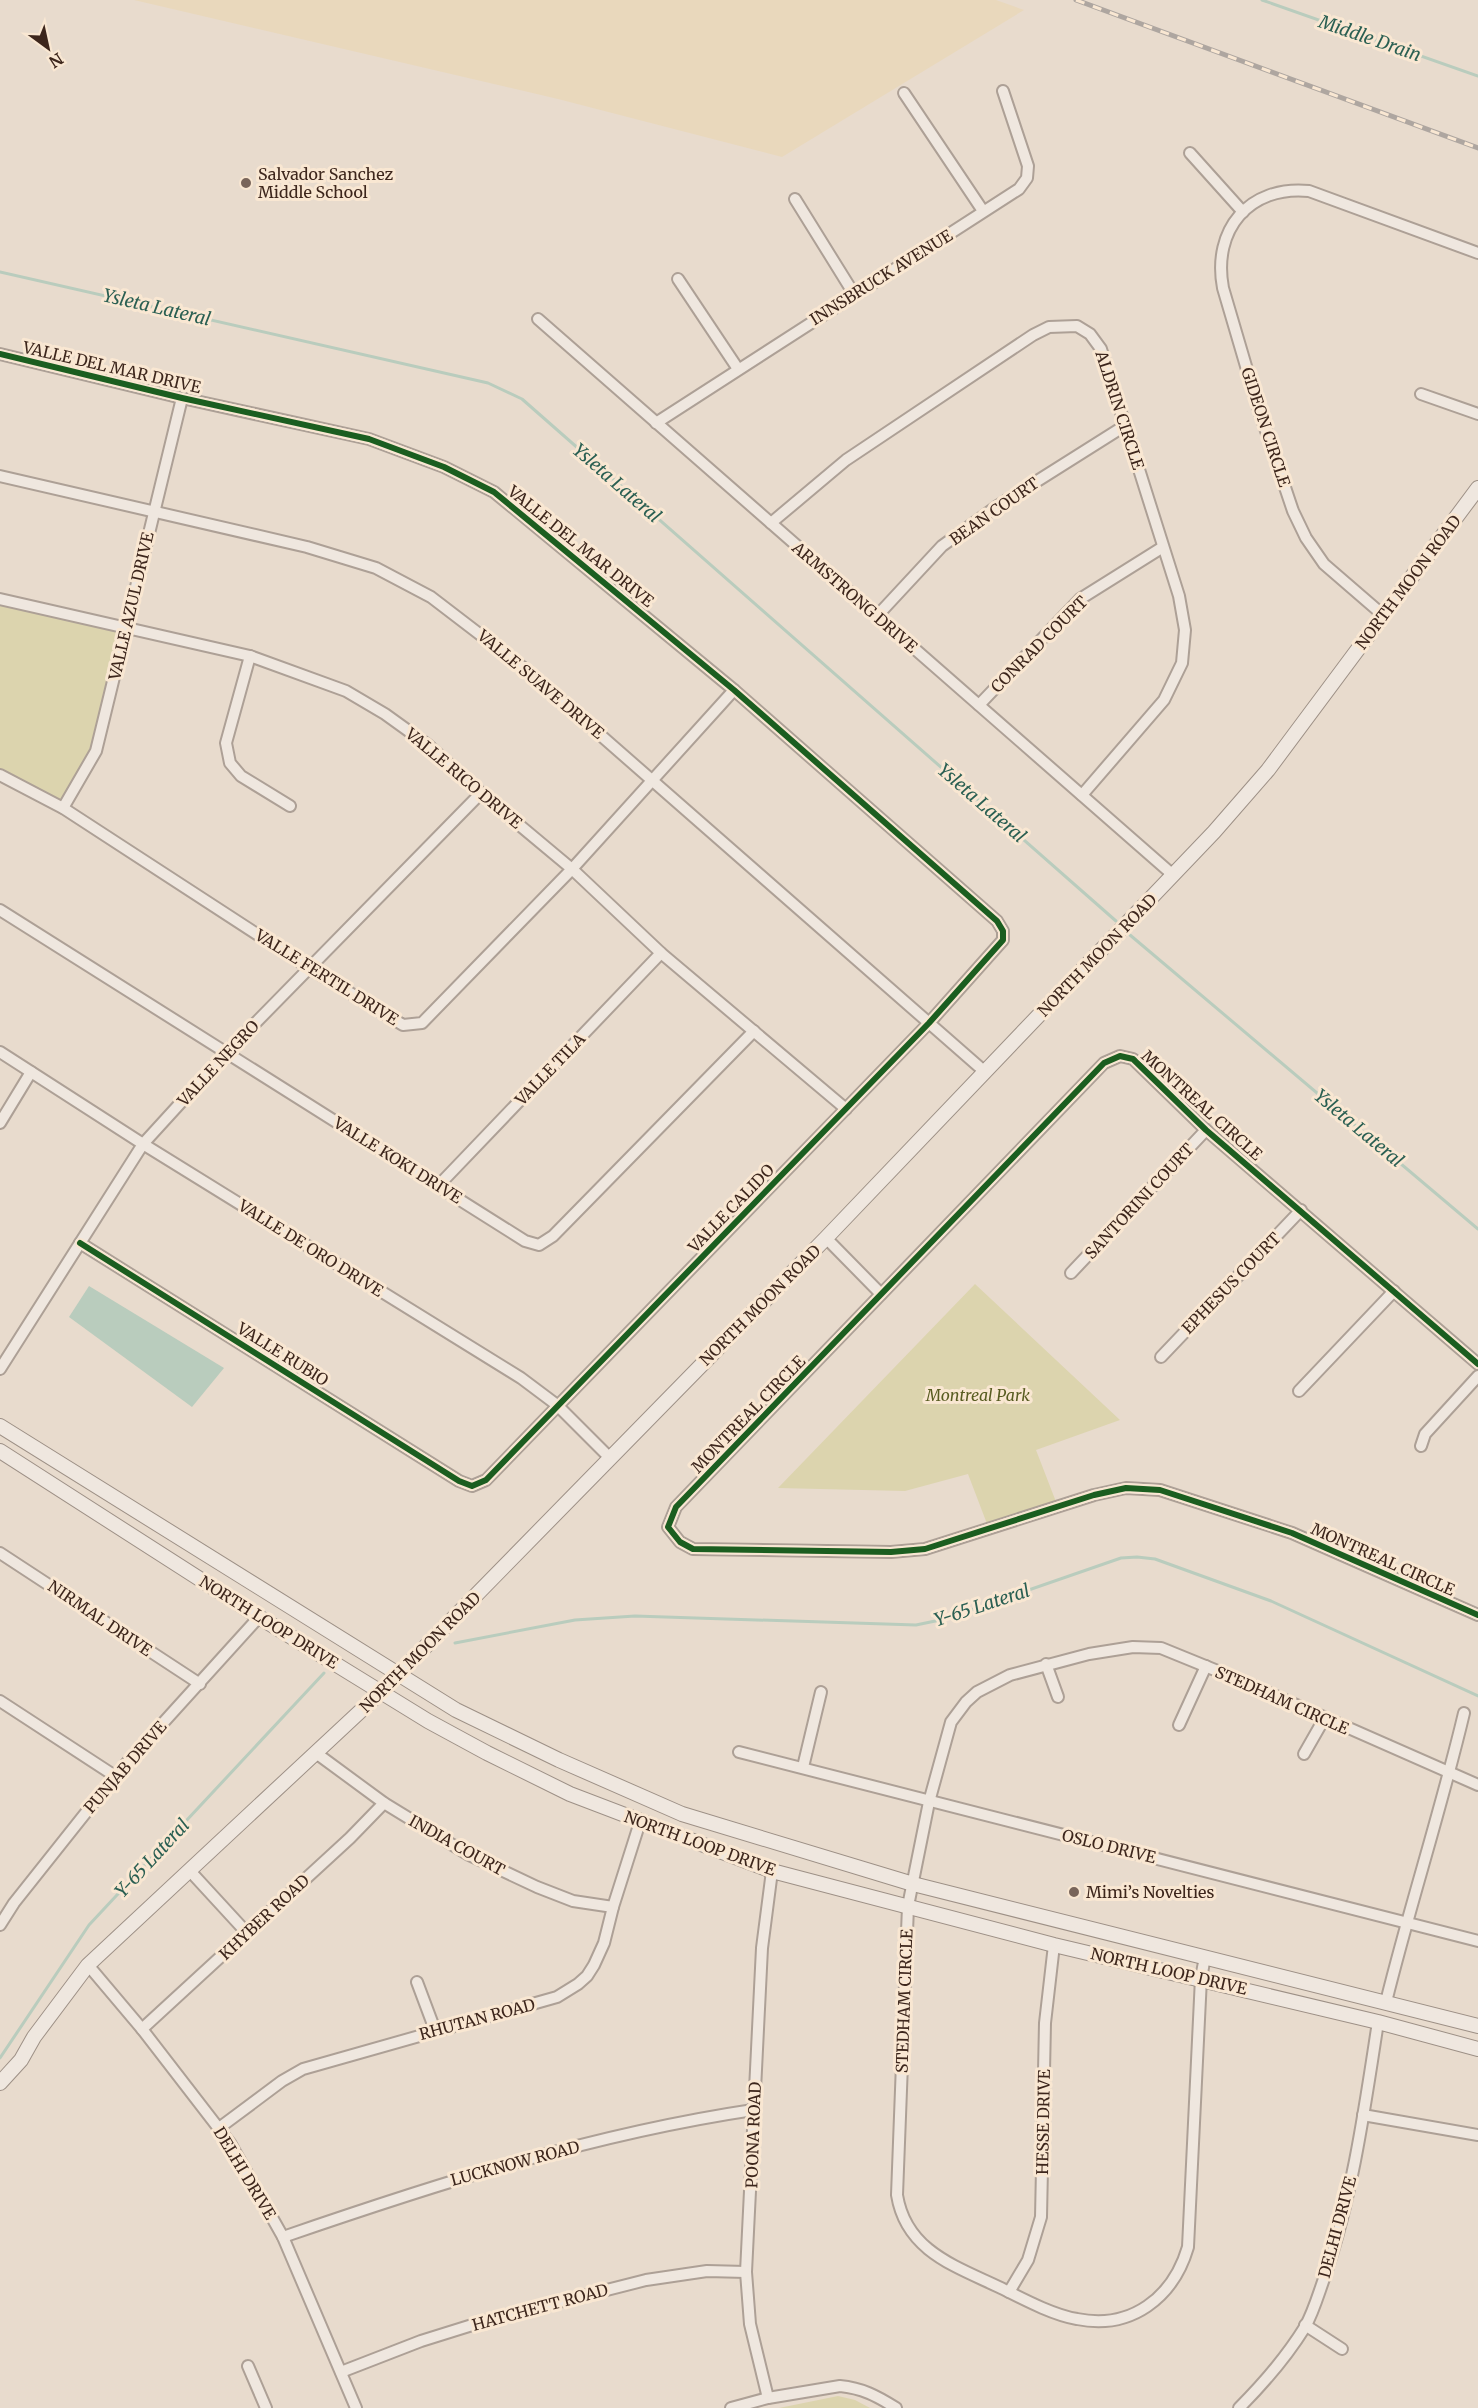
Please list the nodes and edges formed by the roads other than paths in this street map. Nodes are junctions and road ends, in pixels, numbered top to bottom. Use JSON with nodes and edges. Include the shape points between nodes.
{"nodes":[{"id":1,"x":1003,"y":91,"type":"dead end"},
{"id":2,"x":904,"y":93,"type":"dead end"},
{"id":3,"x":1190,"y":153,"type":"dead end"},
{"id":4,"x":795,"y":199,"type":"dead end"},
{"id":5,"x":983,"y":211,"type":"junction"},
{"id":6,"x":1243,"y":212,"type":"junction"},
{"id":7,"x":1478,"y":253,"type":"edge"},
{"id":8,"x":678,"y":279,"type":"dead end"},
{"id":9,"x":854,"y":294,"type":"junction"},
{"id":10,"x":538,"y":319,"type":"dead end"},
{"id":11,"x":0,"y":354,"type":"edge"},
{"id":12,"x":738,"y":369,"type":"junction"},
{"id":13,"x":1421,"y":394,"type":"dead end"},
{"id":14,"x":182,"y":398,"type":"junction"},
{"id":15,"x":1478,"y":414,"type":"edge"},
{"id":16,"x":656,"y":423,"type":"junction"},
{"id":17,"x":1126,"y":425,"type":"junction"},
{"id":18,"x":0,"y":476,"type":"edge"},
{"id":19,"x":1478,"y":488,"type":"edge"},
{"id":20,"x":154,"y":510,"type":"junction"},
{"id":21,"x":771,"y":523,"type":"junction"},
{"id":22,"x":1163,"y":547,"type":"junction"},
{"id":23,"x":0,"y":598,"type":"edge"},
{"id":24,"x":1383,"y":615,"type":"junction"},
{"id":25,"x":877,"y":616,"type":"junction"},
{"id":26,"x":127,"y":629,"type":"junction"},
{"id":27,"x":250,"y":656,"type":"junction"},
{"id":28,"x":734,"y":690,"type":"junction"},
{"id":29,"x":979,"y":705,"type":"junction"},
{"id":30,"x":0,"y":775,"type":"edge"},
{"id":31,"x":653,"y":780,"type":"junction"},
{"id":32,"x":481,"y":793,"type":"junction"},
{"id":33,"x":1082,"y":795,"type":"junction"},
{"id":34,"x":290,"y":806,"type":"dead end"},
{"id":35,"x":63,"y":808,"type":"junction"},
{"id":36,"x":572,"y":869,"type":"junction"},
{"id":37,"x":1173,"y":875,"type":"junction"},
{"id":38,"x":0,"y":910,"type":"edge"},
{"id":39,"x":1003,"y":940,"type":"joint"},
{"id":40,"x":661,"y":953,"type":"junction"},
{"id":41,"x":309,"y":968,"type":"junction"},
{"id":42,"x":929,"y":1023,"type":"junction"},
{"id":43,"x":754,"y":1031,"type":"junction"},
{"id":44,"x":0,"y":1052,"type":"edge"},
{"id":45,"x":226,"y":1053,"type":"junction"},
{"id":46,"x":31,"y":1072,"type":"junction"},
{"id":47,"x":985,"y":1072,"type":"junction"},
{"id":48,"x":846,"y":1109,"type":"junction"},
{"id":49,"x":0,"y":1123,"type":"edge"},
{"id":50,"x":1206,"y":1130,"type":"junction"},
{"id":51,"x":143,"y":1144,"type":"junction"},
{"id":52,"x":439,"y":1185,"type":"junction"},
{"id":53,"x":1301,"y":1210,"type":"junction"},
{"id":54,"x":826,"y":1238,"type":"junction"},
{"id":55,"x":81,"y":1243,"type":"junction"},
{"id":56,"x":1071,"y":1273,"type":"dead end"},
{"id":57,"x":1394,"y":1291,"type":"junction"},
{"id":58,"x":881,"y":1294,"type":"junction"},
{"id":59,"x":1161,"y":1357,"type":"dead end"},
{"id":60,"x":1478,"y":1364,"type":"edge"},
{"id":61,"x":0,"y":1369,"type":"edge"},
{"id":62,"x":1478,"y":1376,"type":"edge"},
{"id":63,"x":1299,"y":1391,"type":"dead end"},
{"id":64,"x":557,"y":1405,"type":"junction"},
{"id":65,"x":0,"y":1426,"type":"edge"},
{"id":66,"x":1421,"y":1446,"type":"dead end"},
{"id":67,"x":0,"y":1451,"type":"edge"},
{"id":68,"x":610,"y":1458,"type":"junction"},
{"id":69,"x":472,"y":1486,"type":"joint"},
{"id":70,"x":0,"y":1553,"type":"edge"},
{"id":71,"x":1478,"y":1615,"type":"edge"},
{"id":72,"x":259,"y":1617,"type":"junction"},
{"id":73,"x":1046,"y":1664,"type":"junction"},
{"id":74,"x":1206,"y":1666,"type":"junction"},
{"id":75,"x":397,"y":1674,"type":"junction"},
{"id":76,"x":200,"y":1684,"type":"junction"},
{"id":77,"x":382,"y":1691,"type":"junction"},
{"id":78,"x":821,"y":1692,"type":"dead end"},
{"id":79,"x":1058,"y":1697,"type":"dead end"},
{"id":80,"x":0,"y":1701,"type":"edge"},
{"id":81,"x":1464,"y":1713,"type":"dead end"},
{"id":82,"x":1324,"y":1719,"type":"junction"},
{"id":83,"x":1179,"y":1725,"type":"dead end"},
{"id":84,"x":739,"y":1752,"type":"dead end"},
{"id":85,"x":316,"y":1753,"type":"junction"},
{"id":86,"x":1304,"y":1754,"type":"dead end"},
{"id":87,"x":803,"y":1767,"type":"junction"},
{"id":88,"x":1450,"y":1774,"type":"junction"},
{"id":89,"x":116,"y":1776,"type":"junction"},
{"id":90,"x":1478,"y":1785,"type":"edge"},
{"id":91,"x":929,"y":1802,"type":"junction"},
{"id":92,"x":384,"y":1803,"type":"junction"},
{"id":93,"x":640,"y":1822,"type":"junction"},
{"id":94,"x":190,"y":1871,"type":"junction"},
{"id":95,"x":772,"y":1871,"type":"junction"},
{"id":96,"x":913,"y":1884,"type":"junction"},
{"id":97,"x":909,"y":1906,"type":"junction"},
{"id":98,"x":613,"y":1907,"type":"junction"},
{"id":99,"x":1406,"y":1922,"type":"junction"},
{"id":100,"x":0,"y":1925,"type":"edge"},
{"id":101,"x":248,"y":1933,"type":"junction"},
{"id":102,"x":1478,"y":1941,"type":"edge"},
{"id":103,"x":1054,"y":1945,"type":"junction"},
{"id":104,"x":1205,"y":1957,"type":"junction"},
{"id":105,"x":88,"y":1965,"type":"junction"},
{"id":106,"x":1201,"y":1978,"type":"junction"},
{"id":107,"x":417,"y":1982,"type":"dead end"},
{"id":108,"x":1386,"y":2002,"type":"junction"},
{"id":109,"x":1378,"y":2022,"type":"junction"},
{"id":110,"x":1478,"y":2026,"type":"edge"},
{"id":111,"x":142,"y":2029,"type":"junction"},
{"id":112,"x":435,"y":2030,"type":"junction"},
{"id":113,"x":1478,"y":2049,"type":"edge"},
{"id":114,"x":0,"y":2083,"type":"edge"},
{"id":115,"x":753,"y":2110,"type":"junction"},
{"id":116,"x":1363,"y":2115,"type":"junction"},
{"id":117,"x":219,"y":2128,"type":"junction"},
{"id":118,"x":1478,"y":2135,"type":"edge"},
{"id":119,"x":283,"y":2237,"type":"junction"},
{"id":120,"x":746,"y":2272,"type":"junction"},
{"id":121,"x":1009,"y":2292,"type":"junction"},
{"id":122,"x":1305,"y":2325,"type":"junction"},
{"id":123,"x":1342,"y":2349,"type":"dead end"},
{"id":124,"x":248,"y":2366,"type":"dead end"},
{"id":125,"x":341,"y":2372,"type":"junction"},
{"id":126,"x":768,"y":2398,"type":"junction"},
{"id":127,"x":266,"y":2408,"type":"edge"},
{"id":128,"x":356,"y":2408,"type":"edge"},
{"id":129,"x":730,"y":2408,"type":"edge"},
{"id":130,"x":896,"y":2408,"type":"edge"},
{"id":131,"x":1239,"y":2408,"type":"edge"}],
"edges":[{"from":1,"to":5,"type":"street","name":"INNSBRUCK AVENUE","via":[[1027,158],[1028,172],[1019,189]]},
{"from":2,"to":5,"type":"street"},
{"from":3,"to":6,"type":"street"},
{"from":4,"to":9,"type":"street"},
{"from":5,"to":9,"type":"street","name":"INNSBRUCK AVENUE"},
{"from":6,"to":7,"type":"street","name":"GIDEON CIRCLE","via":[[1271,194],[1309,191]]},
{"from":6,"to":24,"type":"street","name":"GIDEON CIRCLE","via":[[1227,235],[1220,255],[1220,272],[1286,494],[1306,538],[1324,564]]},
{"from":8,"to":12,"type":"street"},
{"from":9,"to":12,"type":"street","name":"INNSBRUCK AVENUE"},
{"from":10,"to":16,"type":"street","name":"ARMSTRONG DRIVE"},
{"from":11,"to":14,"type":"street","name":"VALLE DEL MAR DRIVE"},
{"from":12,"to":16,"type":"street","name":"INNSBRUCK AVENUE"},
{"from":13,"to":15,"type":"street"},
{"from":14,"to":20,"type":"street","name":"VALLE AZUL DRIVE"},
{"from":14,"to":28,"type":"street","name":"VALLE DEL MAR DRIVE","via":[[369,439],[444,467],[494,492]]},
{"from":16,"to":21,"type":"street","name":"ARMSTRONG DRIVE"},
{"from":17,"to":21,"type":"street","name":"ALDRIN CIRCLE","via":[[1096,341],[1077,326],[1049,327],[846,460]]},
{"from":17,"to":22,"type":"street","name":"ALDRIN CIRCLE"},
{"from":17,"to":25,"type":"street","name":"BEAN COURT","via":[[942,546]]},
{"from":18,"to":20,"type":"street","name":"VALLE SUAVE DRIVE"},
{"from":19,"to":24,"type":"main road","name":"NORTH MOON ROAD"},
{"from":20,"to":26,"type":"street","name":"VALLE AZUL DRIVE"},
{"from":20,"to":31,"type":"street","name":"VALLE SUAVE DRIVE","via":[[376,568],[431,597],[525,669]]},
{"from":21,"to":25,"type":"street","name":"ARMSTRONG DRIVE"},
{"from":22,"to":29,"type":"street","name":"CONRAD COURT","via":[[1080,600]]},
{"from":22,"to":33,"type":"street","name":"ALDRIN CIRCLE","via":[[1184,619],[1182,663],[1164,700]]},
{"from":23,"to":26,"type":"street","name":"VALLE RICO DRIVE"},
{"from":24,"to":37,"type":"main road","name":"NORTH MOON ROAD","via":[[1268,770]]},
{"from":25,"to":29,"type":"street","name":"ARMSTRONG DRIVE"},
{"from":26,"to":27,"type":"street","name":"VALLE RICO DRIVE"},
{"from":26,"to":35,"type":"street","name":"VALLE AZUL DRIVE","via":[[96,751]]},
{"from":27,"to":32,"type":"street","name":"VALLE RICO DRIVE","via":[[346,691],[385,714],[428,745]]},
{"from":27,"to":34,"type":"street","via":[[226,743],[230,763],[241,776]]},
{"from":28,"to":31,"type":"street","name":"VALLE FERTIL DRIVE"},
{"from":28,"to":39,"type":"street","name":"VALLE DEL MAR DRIVE","via":[[997,921]]},
{"from":29,"to":33,"type":"street","name":"ARMSTRONG DRIVE"},
{"from":30,"to":35,"type":"street","name":"VALLE FERTIL DRIVE"},
{"from":31,"to":36,"type":"street","name":"VALLE FERTIL DRIVE"},
{"from":31,"to":42,"type":"street","name":"VALLE SUAVE DRIVE"},
{"from":32,"to":36,"type":"street","name":"VALLE RICO DRIVE"},
{"from":32,"to":41,"type":"street","name":"VALLE NEGRO"},
{"from":33,"to":37,"type":"street","name":"ARMSTRONG DRIVE"},
{"from":35,"to":41,"type":"street","name":"VALLE FERTIL DRIVE"},
{"from":36,"to":40,"type":"street","name":"VALLE RICO DRIVE"},
{"from":36,"to":41,"type":"street","name":"VALLE FERTIL DRIVE","via":[[422,1023],[404,1025]]},
{"from":37,"to":47,"type":"main road","name":"NORTH MOON ROAD"},
{"from":38,"to":45,"type":"street","name":"VALLE KOKI DRIVE"},
{"from":39,"to":42,"type":"street","name":"VALLE CALIDO"},
{"from":40,"to":43,"type":"street","name":"VALLE RICO DRIVE"},
{"from":40,"to":52,"type":"street","name":"VALLE TILA"},
{"from":41,"to":45,"type":"street","name":"VALLE NEGRO"},
{"from":42,"to":47,"type":"street","name":"VALLE SUAVE DRIVE"},
{"from":42,"to":48,"type":"street","name":"VALLE CALIDO"},
{"from":43,"to":48,"type":"street","name":"VALLE RICO DRIVE"},
{"from":43,"to":52,"type":"street","name":"VALLE KOKI DRIVE","via":[[553,1236],[538,1245],[525,1241]]},
{"from":44,"to":46,"type":"street","name":"VALLE DE ORO DRIVE"},
{"from":45,"to":51,"type":"street","name":"VALLE NEGRO"},
{"from":45,"to":52,"type":"street","name":"VALLE KOKI DRIVE"},
{"from":46,"to":49,"type":"street"},
{"from":46,"to":51,"type":"street","name":"VALLE DE ORO DRIVE"},
{"from":47,"to":54,"type":"main road","name":"NORTH MOON ROAD"},
{"from":48,"to":64,"type":"street","name":"VALLE CALIDO"},
{"from":50,"to":53,"type":"street","name":"MONTREAL CIRCLE"},
{"from":50,"to":56,"type":"street","name":"SANTORINI COURT"},
{"from":50,"to":58,"type":"street","name":"MONTREAL CIRCLE","via":[[1133,1059],[1120,1056],[1104,1063]]},
{"from":51,"to":55,"type":"street","name":"VALLE NEGRO"},
{"from":51,"to":64,"type":"street","name":"VALLE DE ORO DRIVE","via":[[521,1378]]},
{"from":53,"to":57,"type":"street","name":"MONTREAL CIRCLE"},
{"from":53,"to":59,"type":"street","name":"EPHESUS COURT"},
{"from":54,"to":58,"type":"street"},
{"from":54,"to":68,"type":"main road","name":"NORTH MOON ROAD"},
{"from":55,"to":61,"type":"street","name":"VALLE NEGRO"},
{"from":55,"to":69,"type":"street","name":"VALLE RUBIO"},
{"from":57,"to":60,"type":"street","name":"MONTREAL CIRCLE"},
{"from":57,"to":63,"type":"street"},
{"from":58,"to":71,"type":"street","name":"MONTREAL CIRCLE","via":[[676,1507],[668,1527],[680,1542],[693,1549],[925,1549],[1094,1495],[1126,1488],[1160,1490],[1292,1533]]},
{"from":62,"to":66,"type":"street","via":[[1425,1434]]},
{"from":64,"to":68,"type":"street","name":"VALLE DE ORO DRIVE"},
{"from":64,"to":69,"type":"street","name":"VALLE CALIDO","via":[[486,1480]]},
{"from":65,"to":75,"type":"main road","name":"NORTH LOOP DRIVE"},
{"from":67,"to":72,"type":"main road","name":"NORTH LOOP DRIVE"},
{"from":68,"to":75,"type":"main road","name":"NORTH MOON ROAD"},
{"from":70,"to":76,"type":"street","name":"NIRMAL DRIVE"},
{"from":72,"to":76,"type":"street","name":"PUNJAB DRIVE"},
{"from":72,"to":77,"type":"main road","name":"NORTH LOOP DRIVE"},
{"from":73,"to":74,"type":"street","name":"STEDHAM CIRCLE","via":[[1108,1650],[1145,1647],[1161,1648]]},
{"from":73,"to":79,"type":"street"},
{"from":73,"to":91,"type":"street","name":"STEDHAM CIRCLE","via":[[994,1681],[966,1702],[951,1722]]},
{"from":74,"to":82,"type":"street","name":"STEDHAM CIRCLE"},
{"from":74,"to":83,"type":"street"},
{"from":75,"to":77,"type":"main road","name":"NORTH MOON ROAD"},
{"from":75,"to":96,"type":"main road","name":"NORTH LOOP DRIVE","via":[[466,1715],[682,1814]]},
{"from":76,"to":89,"type":"street","name":"PUNJAB DRIVE"},
{"from":77,"to":85,"type":"main road","name":"NORTH MOON ROAD"},
{"from":77,"to":93,"type":"main road","name":"NORTH LOOP DRIVE","via":[[487,1753],[570,1794]]},
{"from":78,"to":87,"type":"street"},
{"from":80,"to":89,"type":"street"},
{"from":81,"to":88,"type":"street"},
{"from":82,"to":86,"type":"street"},
{"from":82,"to":88,"type":"street","name":"STEDHAM CIRCLE"},
{"from":84,"to":87,"type":"street","name":"OSLO DRIVE"},
{"from":85,"to":92,"type":"street","name":"INDIA COURT"},
{"from":85,"to":94,"type":"main road","name":"NORTH MOON ROAD"},
{"from":87,"to":91,"type":"street","name":"OSLO DRIVE"},
{"from":88,"to":90,"type":"street","name":"STEDHAM CIRCLE"},
{"from":88,"to":99,"type":"street"},
{"from":89,"to":100,"type":"street","name":"PUNJAB DRIVE"},
{"from":91,"to":96,"type":"street","name":"STEDHAM CIRCLE"},
{"from":91,"to":99,"type":"street","name":"OSLO DRIVE"},
{"from":92,"to":98,"type":"street","name":"INDIA COURT","via":[[509,1875],[573,1901]]},
{"from":92,"to":101,"type":"street","name":"KHYBER ROAD"},
{"from":93,"to":95,"type":"main road","name":"NORTH LOOP DRIVE"},
{"from":93,"to":98,"type":"street","name":"RHUTAN ROAD"},
{"from":94,"to":101,"type":"street"},
{"from":94,"to":105,"type":"main road","name":"NORTH MOON ROAD"},
{"from":95,"to":97,"type":"main road","name":"NORTH LOOP DRIVE"},
{"from":95,"to":115,"type":"street","name":"POONA ROAD","via":[[762,1948]]},
{"from":96,"to":97,"type":"street","name":"STEDHAM CIRCLE"},
{"from":96,"to":104,"type":"main road","name":"NORTH LOOP DRIVE"},
{"from":97,"to":103,"type":"main road","name":"NORTH LOOP DRIVE"},
{"from":97,"to":121,"type":"street","name":"STEDHAM CIRCLE","via":[[900,2088],[900,2209],[910,2232],[928,2250]]},
{"from":98,"to":112,"type":"street","name":"RHUTAN ROAD","via":[[604,1943],[594,1965],[578,1984],[556,1997]]},
{"from":99,"to":102,"type":"street","name":"OSLO DRIVE"},
{"from":99,"to":108,"type":"street"},
{"from":101,"to":111,"type":"street","name":"KHYBER ROAD"},
{"from":103,"to":106,"type":"main road","name":"NORTH LOOP DRIVE"},
{"from":103,"to":121,"type":"street","name":"HESSE DRIVE","via":[[1045,2023],[1041,2217],[1028,2260]]},
{"from":104,"to":106,"type":"street","name":"STEDHAM CIRCLE"},
{"from":104,"to":108,"type":"main road","name":"NORTH LOOP DRIVE"},
{"from":105,"to":111,"type":"street","name":"DELHI DRIVE"},
{"from":105,"to":114,"type":"main road","name":"NORTH MOON ROAD","via":[[21,2060]]},
{"from":106,"to":109,"type":"main road","name":"NORTH LOOP DRIVE"},
{"from":106,"to":121,"type":"street","name":"STEDHAM CIRCLE","via":[[1188,2247],[1174,2281],[1143,2309],[1103,2321],[1069,2317]]},
{"from":107,"to":112,"type":"street"},
{"from":108,"to":110,"type":"main road","name":"NORTH LOOP DRIVE"},
{"from":109,"to":113,"type":"main road","name":"NORTH LOOP DRIVE"},
{"from":109,"to":116,"type":"street","name":"DELHI DRIVE"},
{"from":111,"to":117,"type":"street","name":"DELHI DRIVE"},
{"from":112,"to":117,"type":"street","name":"RHUTAN ROAD","via":[[303,2069],[282,2080]]},
{"from":115,"to":119,"type":"street","name":"LUCKNOW ROAD","via":[[648,2128],[464,2177]]},
{"from":115,"to":120,"type":"street","name":"POONA ROAD"},
{"from":116,"to":118,"type":"street"},
{"from":116,"to":122,"type":"street","name":"DELHI DRIVE","via":[[1339,2228]]},
{"from":117,"to":119,"type":"street","name":"DELHI DRIVE"},
{"from":119,"to":125,"type":"street","name":"DELHI DRIVE"},
{"from":120,"to":125,"type":"street","name":"HATCHETT ROAD","via":[[687,2273],[605,2290],[485,2321]]},
{"from":120,"to":126,"type":"street","name":"POONA ROAD","via":[[750,2324]]},
{"from":122,"to":123,"type":"street"},
{"from":122,"to":131,"type":"street","name":"DELHI DRIVE"},
{"from":124,"to":127,"type":"street"},
{"from":125,"to":128,"type":"street","name":"DELHI DRIVE"},
{"from":126,"to":129,"type":"street"},
{"from":126,"to":130,"type":"street","via":[[852,2387],[874,2394]]}]}
